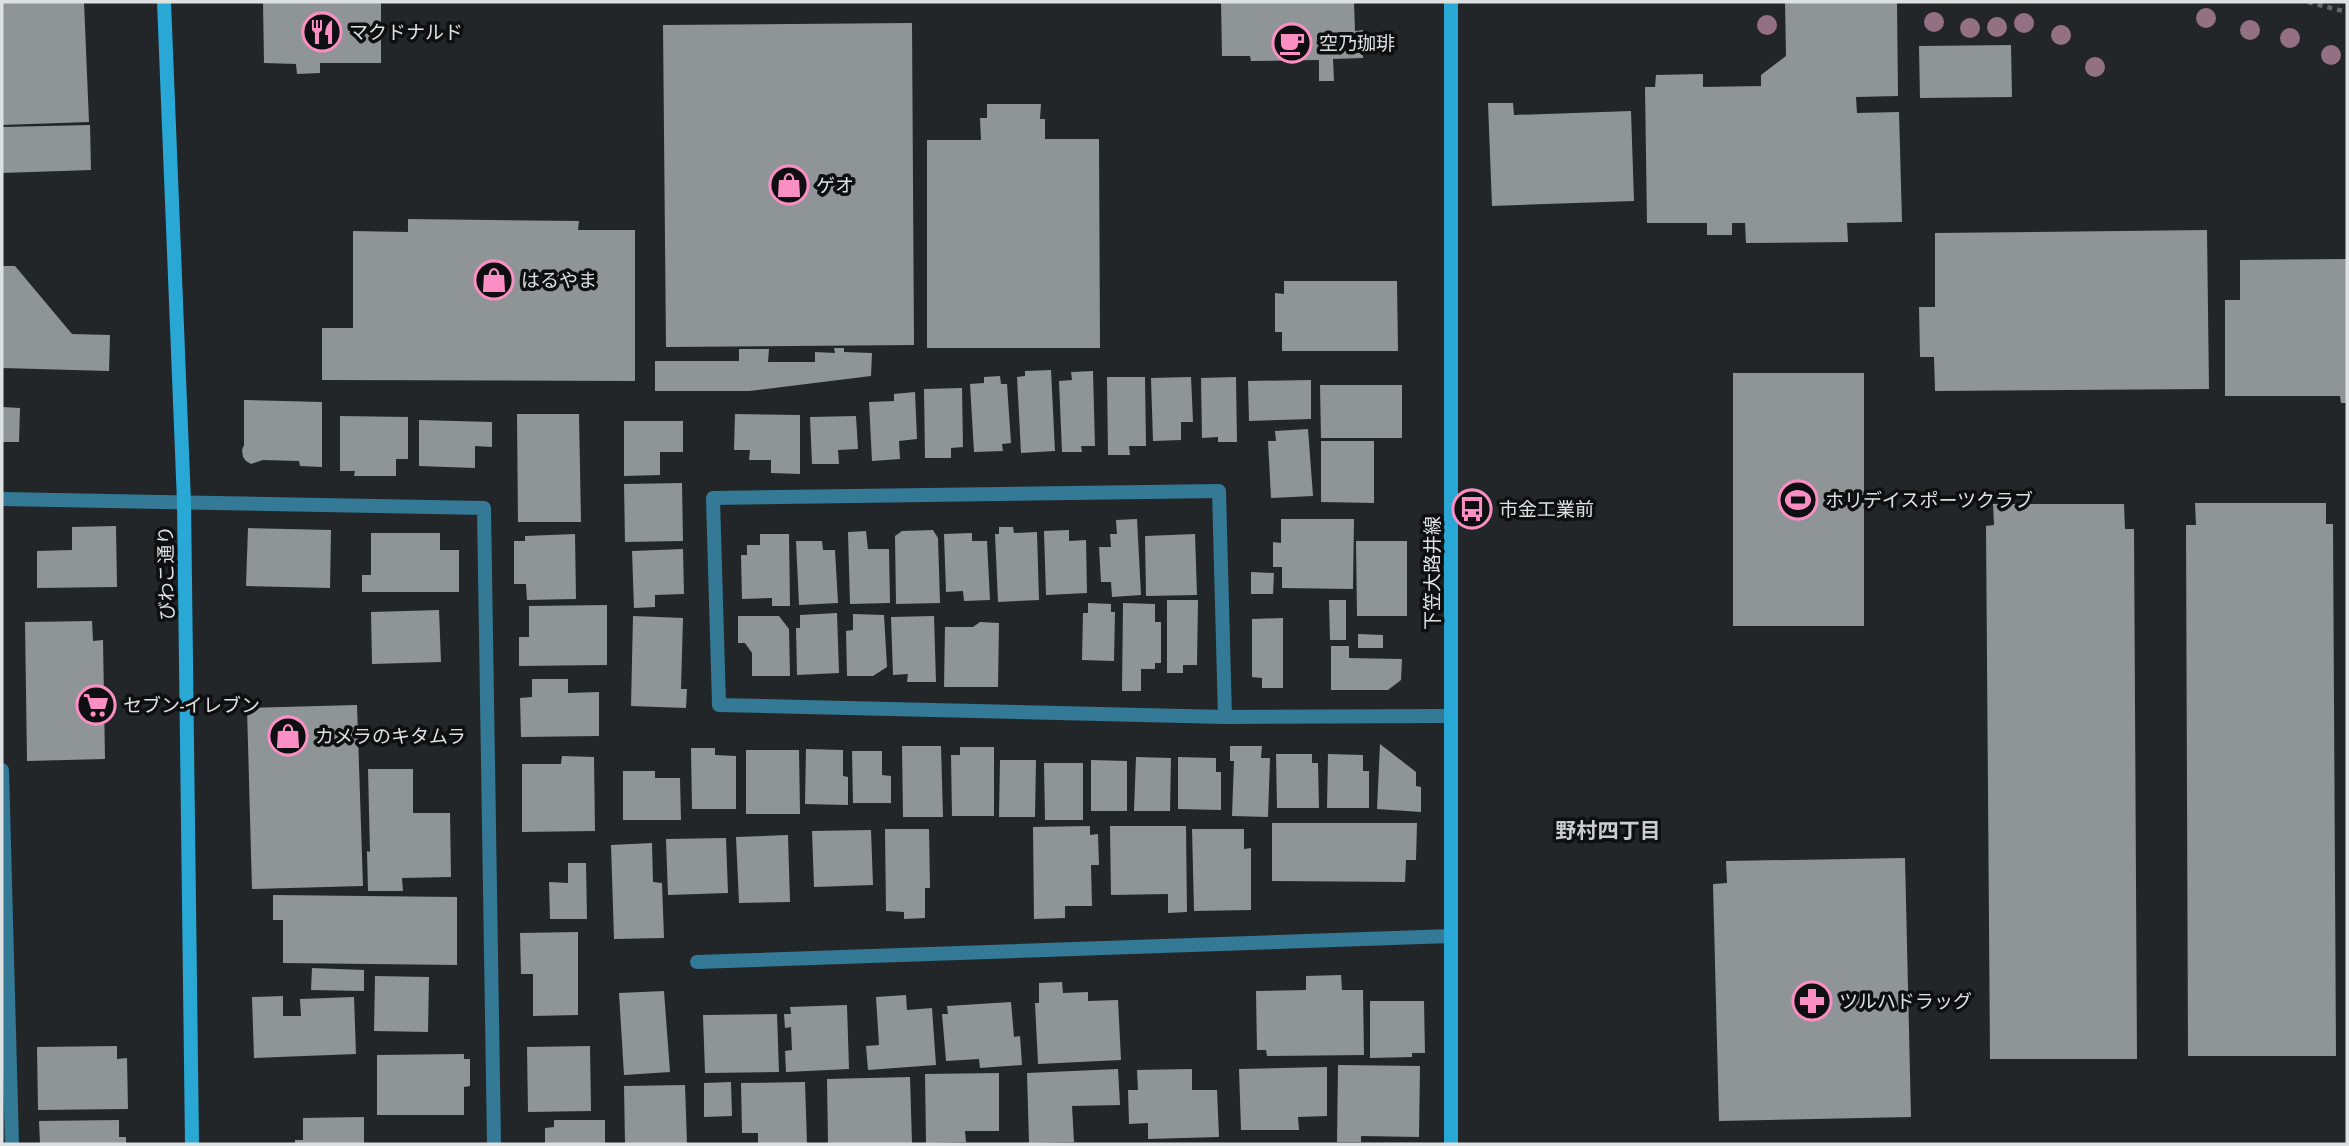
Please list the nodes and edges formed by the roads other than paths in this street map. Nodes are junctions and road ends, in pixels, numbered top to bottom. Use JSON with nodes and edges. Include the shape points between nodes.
{"nodes":[{"id":1,"x":164,"y":2,"type":"edge"},
{"id":2,"x":1451,"y":2,"type":"edge"},
{"id":3,"x":2,"y":499,"type":"edge"},
{"id":4,"x":184,"y":502,"type":"junction"},
{"id":5,"x":1451,"y":716,"type":"junction"},
{"id":6,"x":1225,"y":717,"type":"junction"},
{"id":7,"x":2,"y":770,"type":"edge"},
{"id":8,"x":1451,"y":936,"type":"junction"},
{"id":9,"x":698,"y":962,"type":"dead end"},
{"id":10,"x":12,"y":1144,"type":"edge"},
{"id":11,"x":192,"y":1144,"type":"edge"},
{"id":12,"x":494,"y":1144,"type":"edge"},
{"id":13,"x":1451,"y":1144,"type":"edge"}],
"edges":[{"from":1,"to":4,"type":"main road","name":"びわこ通り"},
{"from":2,"to":5,"type":"main road","name":"下笠大路井線"},
{"from":3,"to":4,"type":"street"},
{"from":4,"to":11,"type":"main road","name":"びわこ通り"},
{"from":4,"to":12,"type":"street","via":[[484,508]]},
{"from":5,"to":6,"type":"street"},
{"from":5,"to":8,"type":"main road","name":"下笠大路井線"},
{"from":6,"to":6,"type":"street","via":[[719,705],[713,498],[1219,491]]},
{"from":7,"to":10,"type":"street"},
{"from":8,"to":9,"type":"street"},
{"from":8,"to":13,"type":"main road","name":"下笠大路井線"}]}
